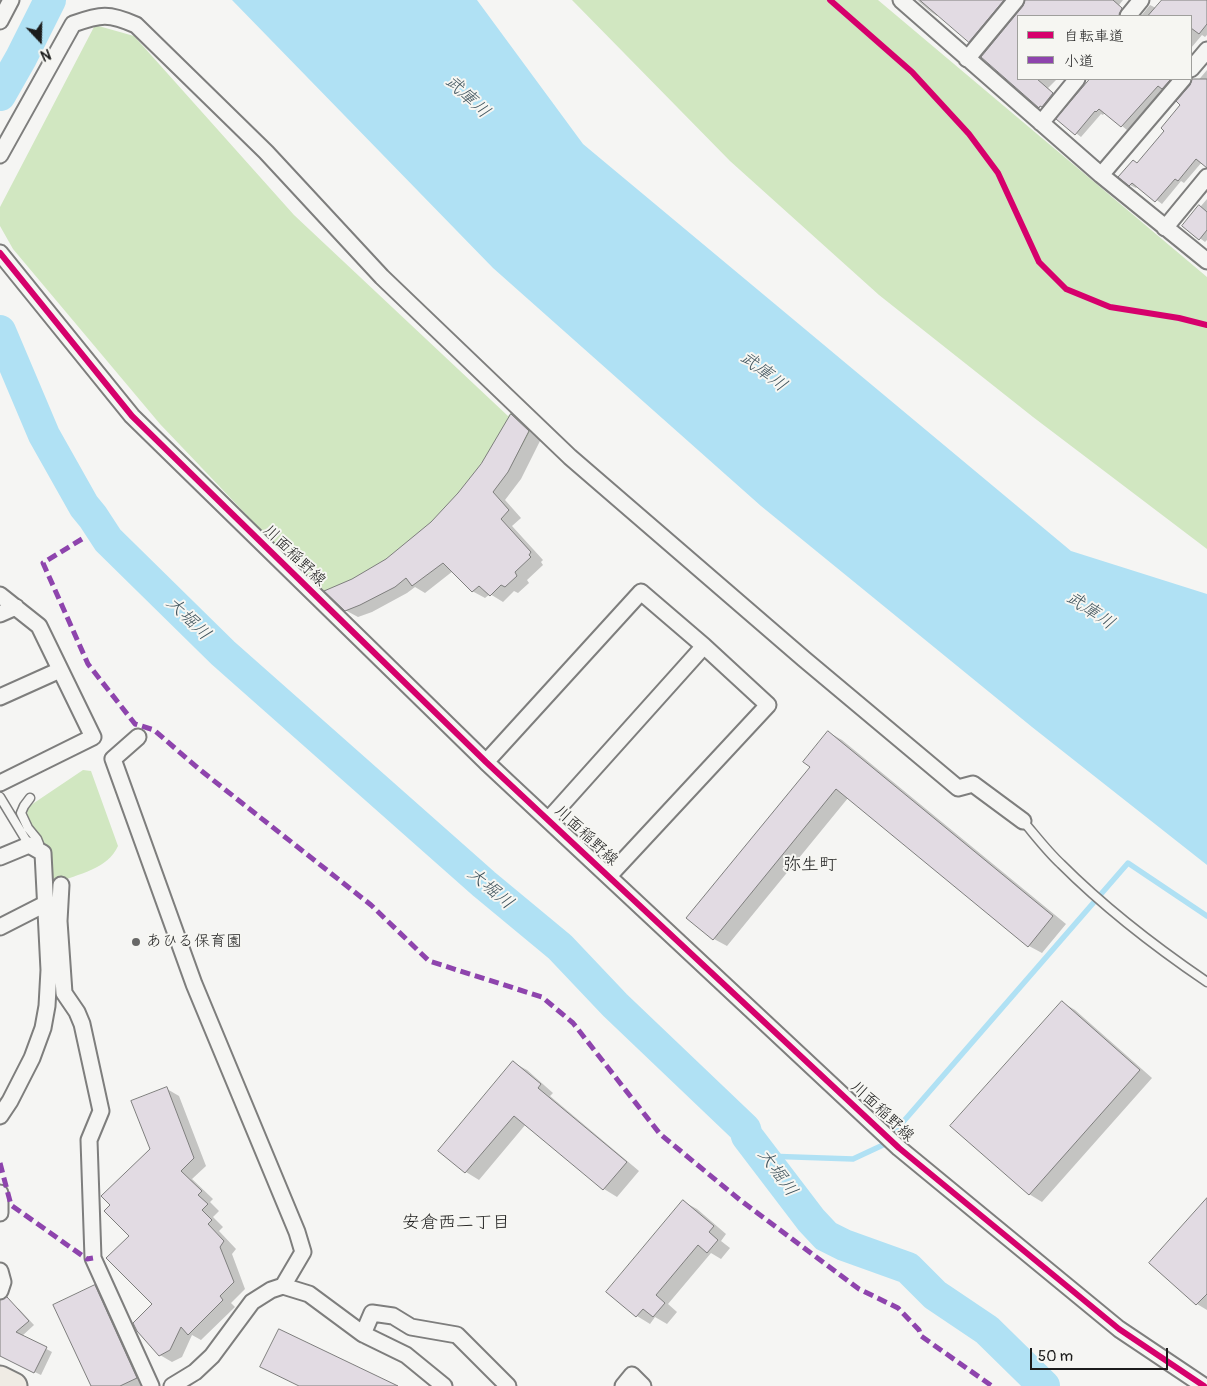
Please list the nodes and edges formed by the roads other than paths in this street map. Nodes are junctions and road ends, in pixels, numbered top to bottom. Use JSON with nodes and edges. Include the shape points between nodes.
{"nodes":[{"id":1,"x":11,"y":0,"type":"edge"},
{"id":2,"x":901,"y":0,"type":"edge"},
{"id":3,"x":1016,"y":0,"type":"edge"},
{"id":4,"x":1142,"y":0,"type":"edge"},
{"id":5,"x":1129,"y":15,"type":"edge"},
{"id":6,"x":0,"y":21,"type":"edge"},
{"id":7,"x":1207,"y":50,"type":"edge"},
{"id":8,"x":967,"y":59,"type":"junction"},
{"id":9,"x":1192,"y":68,"type":"edge"},
{"id":10,"x":1076,"y":80,"type":"edge"},
{"id":11,"x":1182,"y":80,"type":"edge"},
{"id":12,"x":1041,"y":123,"type":"junction"},
{"id":13,"x":0,"y":155,"type":"edge"},
{"id":14,"x":1101,"y":174,"type":"junction"},
{"id":15,"x":1207,"y":177,"type":"edge"},
{"id":16,"x":1165,"y":228,"type":"junction"},
{"id":17,"x":0,"y":253,"type":"edge"},
{"id":18,"x":1207,"y":261,"type":"edge"},
{"id":19,"x":0,"y":594,"type":"edge"},
{"id":20,"x":16,"y":607,"type":"junction"},
{"id":21,"x":0,"y":614,"type":"edge"},
{"id":22,"x":704,"y":646,"type":"junction"},
{"id":23,"x":60,"y":670,"type":"junction"},
{"id":24,"x":0,"y":697,"type":"edge"},
{"id":25,"x":138,"y":737,"type":"dead end"},
{"id":26,"x":486,"y":762,"type":"junction"},
{"id":27,"x":0,"y":783,"type":"edge"},
{"id":28,"x":0,"y":797,"type":"edge"},
{"id":29,"x":30,"y":798,"type":"dead end"},
{"id":30,"x":548,"y":820,"type":"junction"},
{"id":31,"x":1023,"y":821,"type":"joint"},
{"id":32,"x":29,"y":845,"type":"junction"},
{"id":33,"x":0,"y":858,"type":"edge"},
{"id":34,"x":609,"y":876,"type":"junction"},
{"id":35,"x":61,"y":885,"type":"dead end"},
{"id":36,"x":45,"y":904,"type":"junction"},
{"id":37,"x":0,"y":927,"type":"edge"},
{"id":38,"x":1207,"y":982,"type":"edge"},
{"id":39,"x":0,"y":1116,"type":"edge"},
{"id":40,"x":0,"y":1193,"type":"edge"},
{"id":41,"x":0,"y":1213,"type":"edge"},
{"id":42,"x":0,"y":1271,"type":"edge"},
{"id":43,"x":283,"y":1286,"type":"junction"},
{"id":44,"x":0,"y":1291,"type":"edge"},
{"id":45,"x":363,"y":1334,"type":"junction"},
{"id":46,"x":0,"y":1379,"type":"edge"},
{"id":47,"x":14,"y":1386,"type":"edge"},
{"id":48,"x":151,"y":1386,"type":"edge"},
{"id":49,"x":172,"y":1386,"type":"edge"},
{"id":50,"x":444,"y":1386,"type":"edge"},
{"id":51,"x":508,"y":1386,"type":"edge"},
{"id":52,"x":623,"y":1386,"type":"edge"},
{"id":53,"x":643,"y":1386,"type":"edge"},
{"id":54,"x":1204,"y":1386,"type":"edge"}],
"edges":[{"from":1,"to":6,"type":"street"},
{"from":2,"to":8,"type":"street"},
{"from":3,"to":8,"type":"street"},
{"from":4,"to":5,"type":"street"},
{"from":7,"to":9,"type":"street"},
{"from":8,"to":12,"type":"street"},
{"from":10,"to":12,"type":"street"},
{"from":11,"to":14,"type":"street"},
{"from":12,"to":14,"type":"street"},
{"from":13,"to":31,"type":"street","via":[[73,24],[95,16],[116,16],[136,25],[266,152],[382,277],[570,457],[958,788],[973,784]]},
{"from":14,"to":16,"type":"street"},
{"from":15,"to":16,"type":"street"},
{"from":16,"to":18,"type":"street"},
{"from":17,"to":26,"type":"street","name":"川面稲野線","via":[[132,416]]},
{"from":19,"to":20,"type":"street"},
{"from":20,"to":21,"type":"street"},
{"from":20,"to":23,"type":"street","via":[[39,626]]},
{"from":22,"to":26,"type":"street","via":[[641,592]]},
{"from":22,"to":30,"type":"street"},
{"from":22,"to":34,"type":"street","via":[[768,705]]},
{"from":23,"to":24,"type":"street"},
{"from":23,"to":27,"type":"street","via":[[92,737]]},
{"from":25,"to":43,"type":"street","via":[[113,759],[194,984],[297,1232],[303,1252]]},
{"from":26,"to":30,"type":"street","name":"川面稲野線"},
{"from":28,"to":32,"type":"lane"},
{"from":29,"to":32,"type":"lane","via":[[21,813],[38,844]]},
{"from":30,"to":34,"type":"street","name":"川面稲野線"},
{"from":31,"to":38,"type":"lane","via":[[1060,864],[1104,903]]},
{"from":32,"to":33,"type":"street"},
{"from":32,"to":36,"type":"street","via":[[43,853]]},
{"from":34,"to":54,"type":"street","name":"川面稲野線","via":[[899,1148],[1119,1329]]},
{"from":35,"to":48,"type":"street","via":[[59,921],[64,993],[78,1012],[82,1024],[101,1111],[89,1140],[93,1258]]},
{"from":36,"to":37,"type":"street"},
{"from":36,"to":39,"type":"street","via":[[49,980],[43,1028],[22,1080]]},
{"from":40,"to":41,"type":"street"},
{"from":42,"to":44,"type":"street","via":[[3,1282]]},
{"from":43,"to":45,"type":"street","via":[[309,1294]]},
{"from":43,"to":49,"type":"street","via":[[252,1302],[212,1356],[195,1372]]},
{"from":45,"to":50,"type":"street","via":[[406,1355]]},
{"from":45,"to":51,"type":"street","via":[[372,1313],[393,1316],[411,1327],[457,1334]]},
{"from":46,"to":47,"type":"main road"},
{"from":52,"to":53,"type":"street","via":[[632,1376]]}]}
